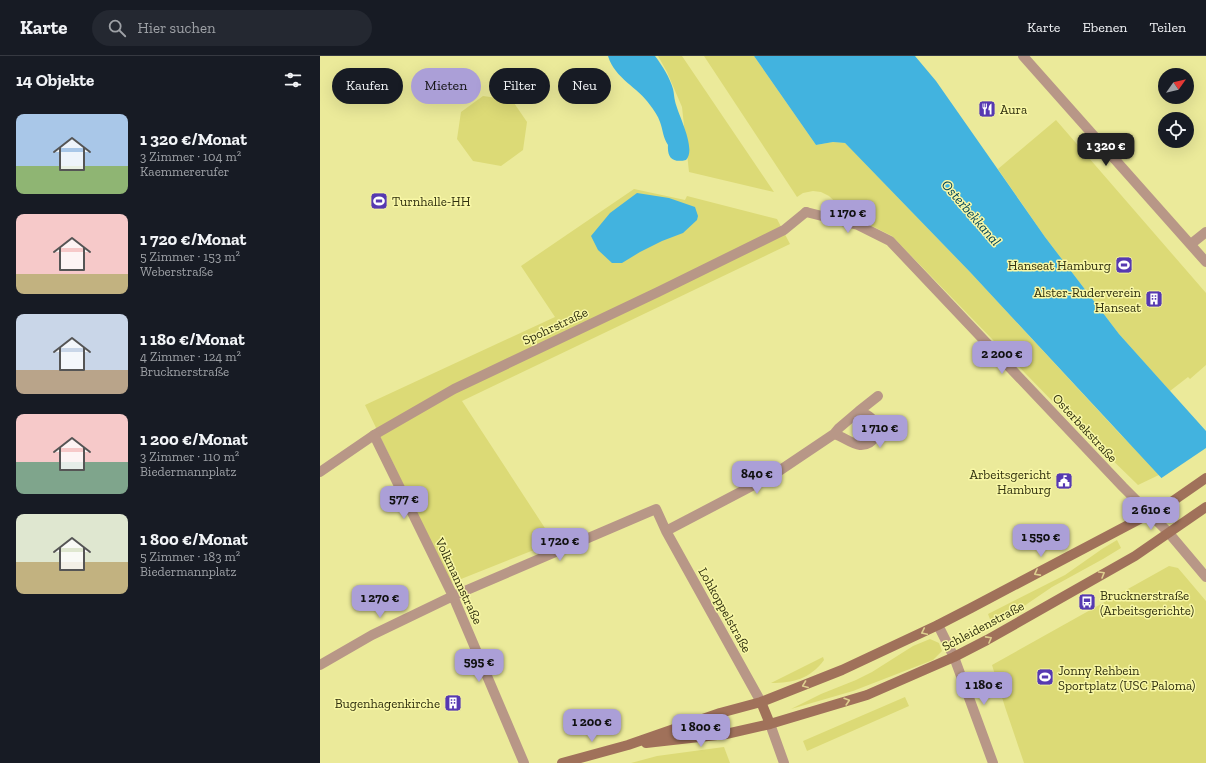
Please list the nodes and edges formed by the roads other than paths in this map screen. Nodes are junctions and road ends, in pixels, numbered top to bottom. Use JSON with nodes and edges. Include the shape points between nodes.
{"nodes":[{"id":1,"x":1023,"y":56,"type":"edge"},
{"id":2,"x":806,"y":212,"type":"joint"},
{"id":3,"x":1206,"y":232,"type":"edge"},
{"id":4,"x":1191,"y":244,"type":"junction"},
{"id":5,"x":1206,"y":262,"type":"edge"},
{"id":6,"x":878,"y":396,"type":"dead end"},
{"id":7,"x":859,"y":411,"type":"junction"},
{"id":8,"x":834,"y":434,"type":"junction"},
{"id":9,"x":374,"y":436,"type":"junction"},
{"id":10,"x":320,"y":472,"type":"edge"},
{"id":11,"x":1206,"y":478,"type":"edge"},
{"id":12,"x":1206,"y":507,"type":"edge"},
{"id":13,"x":1149,"y":514,"type":"junction"},
{"id":14,"x":666,"y":531,"type":"junction"},
{"id":15,"x":1168,"y":532,"type":"junction"},
{"id":16,"x":1206,"y":577,"type":"edge"},
{"id":17,"x":453,"y":596,"type":"junction"},
{"id":18,"x":938,"y":625,"type":"junction"},
{"id":19,"x":954,"y":657,"type":"junction"},
{"id":20,"x":320,"y":665,"type":"edge"},
{"id":21,"x":761,"y":702,"type":"junction"},
{"id":22,"x":770,"y":724,"type":"junction"},
{"id":23,"x":628,"y":745,"type":"junction"},
{"id":24,"x":524,"y":763,"type":"edge"},
{"id":25,"x":562,"y":763,"type":"edge"},
{"id":26,"x":784,"y":763,"type":"edge"},
{"id":27,"x":993,"y":763,"type":"edge"}],
"edges":[{"from":1,"to":4,"type":"street"},
{"from":2,"to":9,"type":"street","name":"Spohrstraße","via":[[784,230],[454,389]]},
{"from":2,"to":13,"type":"street","name":"Osterbekstraße","via":[[858,225],[890,241]]},
{"from":3,"to":4,"type":"street"},
{"from":4,"to":5,"type":"street"},
{"from":6,"to":7,"type":"street"},
{"from":7,"to":8,"type":"street"},
{"from":7,"to":8,"type":"street","via":[[873,419],[876,427],[874,440],[861,445]]},
{"from":8,"to":14,"type":"street","via":[[773,475]]},
{"from":9,"to":10,"type":"street","name":"Spohrstraße"},
{"from":9,"to":17,"type":"street","name":"Volkmannstraße"},
{"from":11,"to":13,"type":"main road","name":"Schleidenstraße","via":[[1177,499]]},
{"from":12,"to":15,"type":"main road","name":"Schleidenstraße"},
{"from":13,"to":15,"type":"street","name":"Osterbekstraße"},
{"from":13,"to":18,"type":"main road","name":"Schleidenstraße","one_way":true},
{"from":14,"to":17,"type":"street","name":"Lohkoppelstraße","via":[[656,509]]},
{"from":14,"to":21,"type":"street","name":"Lohkoppelstraße"},
{"from":15,"to":16,"type":"street","name":"Osterbekstraße"},
{"from":19,"to":15,"type":"main road","name":"Schleidenstraße","one_way":true,"via":[[1135,556]]},
{"from":17,"to":20,"type":"street","via":[[372,635]]},
{"from":17,"to":24,"type":"street","name":"Volkmannstraße"},
{"from":18,"to":19,"type":"street"},
{"from":18,"to":21,"type":"main road","name":"Schleidenstraße","one_way":true,"via":[[842,670]]},
{"from":22,"to":19,"type":"main road","name":"Schleidenstraße","one_way":true,"via":[[867,694]]},
{"from":19,"to":27,"type":"street"},
{"from":21,"to":22,"type":"main road"},
{"from":21,"to":23,"type":"main road","name":"Schleidenstraße","via":[[720,713]]},
{"from":22,"to":23,"type":"main road","name":"Schleidenstraße","via":[[726,734]]},
{"from":22,"to":26,"type":"street"},
{"from":23,"to":25,"type":"main road"}]}
